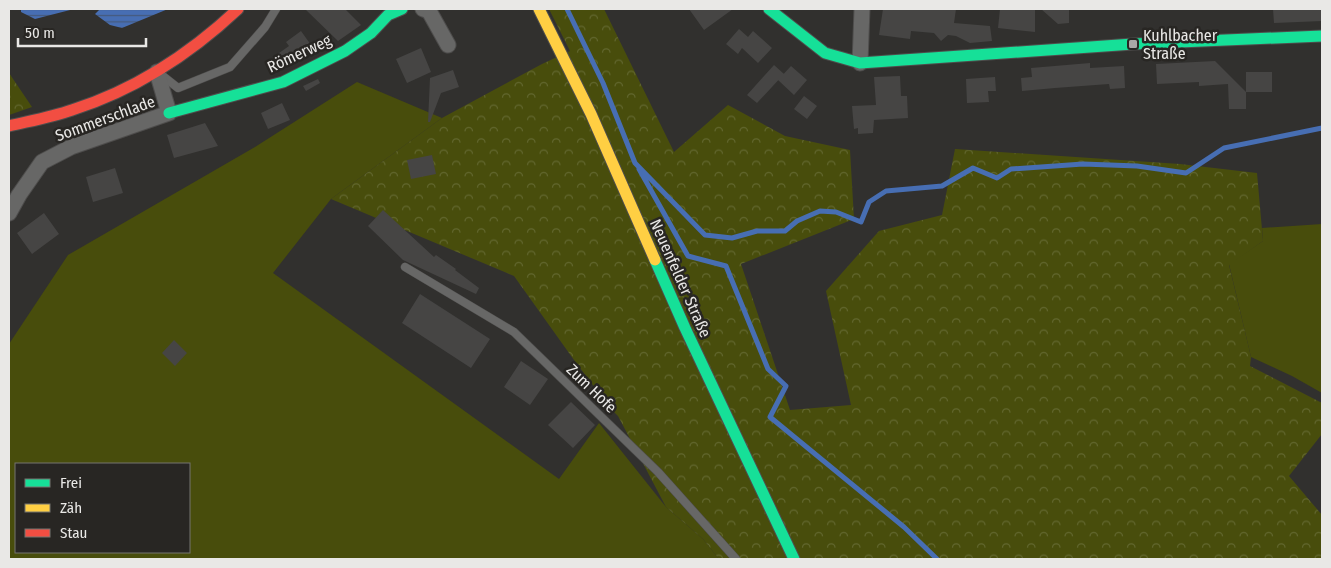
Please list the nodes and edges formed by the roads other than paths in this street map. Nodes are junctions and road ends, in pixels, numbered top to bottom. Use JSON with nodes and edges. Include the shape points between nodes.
{"nodes":[{"id":1,"x":238,"y":9,"type":"edge"},
{"id":2,"x":276,"y":9,"type":"edge"},
{"id":3,"x":402,"y":9,"type":"edge"},
{"id":4,"x":423,"y":9,"type":"edge"},
{"id":5,"x":539,"y":9,"type":"edge"},
{"id":6,"x":769,"y":9,"type":"edge"},
{"id":7,"x":862,"y":9,"type":"edge"},
{"id":8,"x":1322,"y":36,"type":"edge"},
{"id":9,"x":448,"y":45,"type":"dead end"},
{"id":10,"x":860,"y":63,"type":"junction"},
{"id":11,"x":157,"y":72,"type":"junction"},
{"id":12,"x":169,"y":113,"type":"junction"},
{"id":13,"x":9,"y":126,"type":"edge"},
{"id":14,"x":9,"y":213,"type":"edge"},
{"id":15,"x":405,"y":267,"type":"dead end"},
{"id":16,"x":736,"y":559,"type":"edge"},
{"id":17,"x":794,"y":559,"type":"edge"}],
"edges":[{"from":1,"to":11,"type":"main road"},
{"from":2,"to":11,"type":"lane","via":[[265,27],[230,67],[178,88]]},
{"from":3,"to":12,"type":"main road","name":"Römerweg","via":[[388,15],[371,33],[345,51],[283,82]]},
{"from":4,"to":9,"type":"street","via":[[428,10]]},
{"from":5,"to":17,"type":"main road","name":"Neuenfelder Straße","via":[[591,114],[685,328]]},
{"from":6,"to":10,"type":"main road","via":[[825,53]]},
{"from":7,"to":10,"type":"street"},
{"from":8,"to":10,"type":"main road","via":[[1133,44]]},
{"from":11,"to":12,"type":"street","name":"Sommerschlade"},
{"from":11,"to":13,"type":"main road","via":[[72,110]]},
{"from":12,"to":14,"type":"street","name":"Sommerschlade","via":[[71,147],[42,162]]},
{"from":15,"to":16,"type":"lane","name":"Zum Hofe","via":[[514,332],[658,472]]}]}
